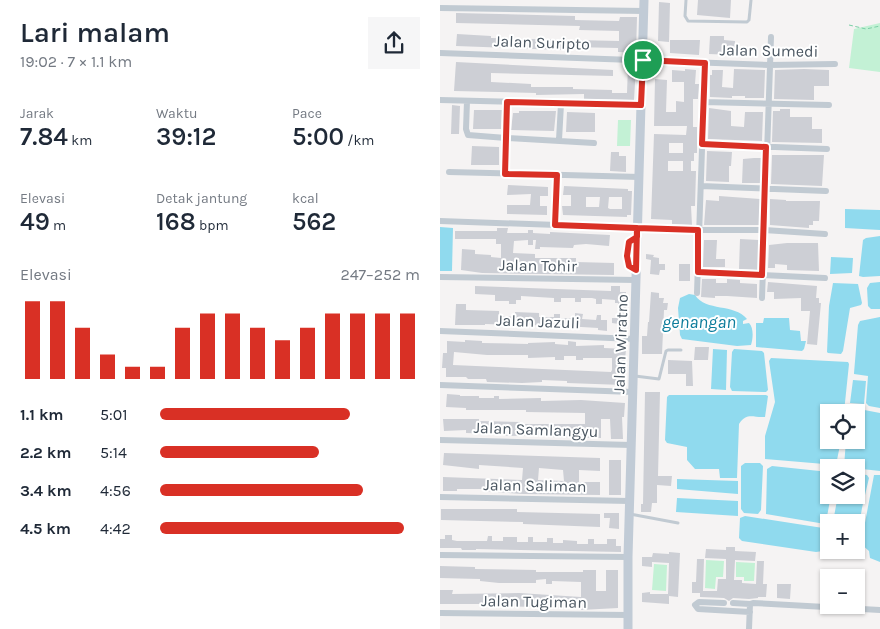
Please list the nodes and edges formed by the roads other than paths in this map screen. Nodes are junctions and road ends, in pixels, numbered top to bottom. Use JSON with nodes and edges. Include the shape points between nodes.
{"nodes":[{"id":1,"x":644,"y":0,"type":"edge"},
{"id":2,"x":686,"y":0,"type":"edge"},
{"id":3,"x":751,"y":0,"type":"edge"},
{"id":4,"x":440,"y":8,"type":"edge"},
{"id":5,"x":644,"y":11,"type":"junction"},
{"id":6,"x":771,"y":37,"type":"dead end"},
{"id":7,"x":440,"y":52,"type":"edge"},
{"id":8,"x":643,"y":60,"type":"junction"},
{"id":9,"x":705,"y":63,"type":"junction"},
{"id":10,"x":834,"y":64,"type":"dead end"},
{"id":11,"x":769,"y":65,"type":"junction"},
{"id":12,"x":440,"y":100,"type":"edge"},
{"id":13,"x":467,"y":101,"type":"junction"},
{"id":14,"x":507,"y":102,"type":"junction"},
{"id":15,"x":704,"y":102,"type":"junction"},
{"id":16,"x":561,"y":104,"type":"junction"},
{"id":17,"x":768,"y":104,"type":"junction"},
{"id":18,"x":641,"y":105,"type":"junction"},
{"id":19,"x":829,"y":105,"type":"dead end"},
{"id":20,"x":506,"y":138,"type":"junction"},
{"id":21,"x":559,"y":140,"type":"junction"},
{"id":22,"x":594,"y":143,"type":"dead end"},
{"id":23,"x":702,"y":144,"type":"junction"},
{"id":24,"x":766,"y":147,"type":"junction"},
{"id":25,"x":827,"y":149,"type":"dead end"},
{"id":26,"x":449,"y":172,"type":"dead end"},
{"id":27,"x":505,"y":174,"type":"junction"},
{"id":28,"x":557,"y":175,"type":"junction"},
{"id":29,"x":640,"y":177,"type":"junction"},
{"id":30,"x":701,"y":186,"type":"junction"},
{"id":31,"x":766,"y":188,"type":"junction"},
{"id":32,"x":826,"y":191,"type":"dead end"},
{"id":33,"x":440,"y":221,"type":"edge"},
{"id":34,"x":555,"y":225,"type":"junction"},
{"id":35,"x":698,"y":230,"type":"junction"},
{"id":36,"x":764,"y":230,"type":"junction"},
{"id":37,"x":637,"y":232,"type":"junction"},
{"id":38,"x":824,"y":234,"type":"dead end"},
{"id":39,"x":698,"y":272,"type":"junction"},
{"id":40,"x":636,"y":275,"type":"junction"},
{"id":41,"x":762,"y":275,"type":"junction"},
{"id":42,"x":440,"y":277,"type":"edge"},
{"id":43,"x":825,"y":278,"type":"dead end"},
{"id":44,"x":697,"y":293,"type":"dead end"},
{"id":45,"x":762,"y":298,"type":"dead end"},
{"id":46,"x":440,"y":331,"type":"edge"},
{"id":47,"x":635,"y":338,"type":"junction"},
{"id":48,"x":681,"y":350,"type":"dead end"},
{"id":49,"x":634,"y":376,"type":"junction"},
{"id":50,"x":440,"y":385,"type":"edge"},
{"id":51,"x":633,"y":392,"type":"junction"},
{"id":52,"x":440,"y":440,"type":"edge"},
{"id":53,"x":631,"y":446,"type":"junction"},
{"id":54,"x":440,"y":497,"type":"edge"},
{"id":55,"x":630,"y":501,"type":"junction"},
{"id":56,"x":629,"y":514,"type":"junction"},
{"id":57,"x":678,"y":523,"type":"dead end"},
{"id":58,"x":440,"y":555,"type":"edge"},
{"id":59,"x":628,"y":557,"type":"junction"},
{"id":60,"x":724,"y":603,"type":"dead end"},
{"id":61,"x":733,"y":603,"type":"dead end"},
{"id":62,"x":750,"y":604,"type":"junction"},
{"id":63,"x":880,"y":610,"type":"edge"},
{"id":64,"x":750,"y":612,"type":"junction"},
{"id":65,"x":440,"y":613,"type":"edge"},
{"id":66,"x":628,"y":615,"type":"junction"},
{"id":67,"x":628,"y":629,"type":"edge"},
{"id":68,"x":749,"y":629,"type":"edge"}],
"edges":[{"from":1,"to":5,"type":"main road","name":"Jalan Wiratno"},
{"from":2,"to":3,"type":"lane","via":[[685,16],[688,21],[747,22]]},
{"from":4,"to":5,"type":"street"},
{"from":5,"to":8,"type":"main road","name":"Jalan Wiratno"},
{"from":6,"to":11,"type":"street"},
{"from":7,"to":8,"type":"street","name":"Jalan Suripto"},
{"from":8,"to":9,"type":"street","name":"Jalan Sumedi"},
{"from":8,"to":18,"type":"main road","name":"Jalan Wiratno"},
{"from":9,"to":11,"type":"street","name":"Jalan Sumedi"},
{"from":9,"to":15,"type":"street"},
{"from":10,"to":11,"type":"street","name":"Jalan Sumedi"},
{"from":11,"to":17,"type":"street"},
{"from":12,"to":13,"type":"street"},
{"from":13,"to":14,"type":"street"},
{"from":13,"to":20,"type":"street","via":[[468,135]]},
{"from":14,"to":16,"type":"street"},
{"from":14,"to":20,"type":"street"},
{"from":15,"to":17,"type":"street"},
{"from":15,"to":23,"type":"street"},
{"from":16,"to":18,"type":"street"},
{"from":16,"to":21,"type":"street"},
{"from":17,"to":19,"type":"street"},
{"from":17,"to":24,"type":"street"},
{"from":18,"to":29,"type":"main road","name":"Jalan Wiratno"},
{"from":20,"to":21,"type":"street"},
{"from":20,"to":27,"type":"street"},
{"from":21,"to":22,"type":"street"},
{"from":23,"to":24,"type":"street"},
{"from":23,"to":30,"type":"street"},
{"from":24,"to":25,"type":"street"},
{"from":24,"to":31,"type":"street"},
{"from":26,"to":27,"type":"street"},
{"from":27,"to":28,"type":"street"},
{"from":28,"to":29,"type":"street"},
{"from":28,"to":34,"type":"street"},
{"from":29,"to":37,"type":"main road","name":"Jalan Wiratno"},
{"from":30,"to":31,"type":"street"},
{"from":30,"to":35,"type":"street"},
{"from":31,"to":32,"type":"street"},
{"from":31,"to":36,"type":"street"},
{"from":33,"to":34,"type":"street"},
{"from":34,"to":37,"type":"street"},
{"from":35,"to":36,"type":"street"},
{"from":35,"to":37,"type":"street"},
{"from":35,"to":39,"type":"street"},
{"from":36,"to":38,"type":"street"},
{"from":36,"to":41,"type":"street"},
{"from":37,"to":40,"type":"main road","name":"Jalan Wiratno"},
{"from":39,"to":41,"type":"street"},
{"from":39,"to":44,"type":"street"},
{"from":40,"to":42,"type":"street","name":"Jalan Tohir"},
{"from":40,"to":47,"type":"main road","name":"Jalan Wiratno"},
{"from":41,"to":43,"type":"street"},
{"from":41,"to":45,"type":"street"},
{"from":46,"to":47,"type":"street","name":"Jalan Jazuli"},
{"from":47,"to":49,"type":"main road","name":"Jalan Wiratno"},
{"from":48,"to":49,"type":"lane","via":[[666,352],[659,379]]},
{"from":49,"to":51,"type":"main road","name":"Jalan Wiratno"},
{"from":50,"to":51,"type":"street"},
{"from":51,"to":53,"type":"main road","name":"Jalan Wiratno"},
{"from":52,"to":53,"type":"street","name":"Jalan Samlangyu"},
{"from":53,"to":55,"type":"main road","name":"Jalan Wiratno"},
{"from":54,"to":55,"type":"street","name":"Jalan Saliman"},
{"from":55,"to":56,"type":"main road","name":"Jalan Wiratno"},
{"from":56,"to":57,"type":"lane"},
{"from":56,"to":59,"type":"main road","name":"Jalan Wiratno"},
{"from":58,"to":59,"type":"street"},
{"from":59,"to":66,"type":"main road","name":"Jalan Wiratno"},
{"from":60,"to":64,"type":"street","via":[[699,602],[696,607]]},
{"from":61,"to":62,"type":"street"},
{"from":62,"to":63,"type":"street"},
{"from":62,"to":64,"type":"street"},
{"from":64,"to":68,"type":"street"},
{"from":65,"to":66,"type":"street","name":"Jalan Tugiman"},
{"from":66,"to":67,"type":"main road","name":"Jalan Wiratno"}]}
